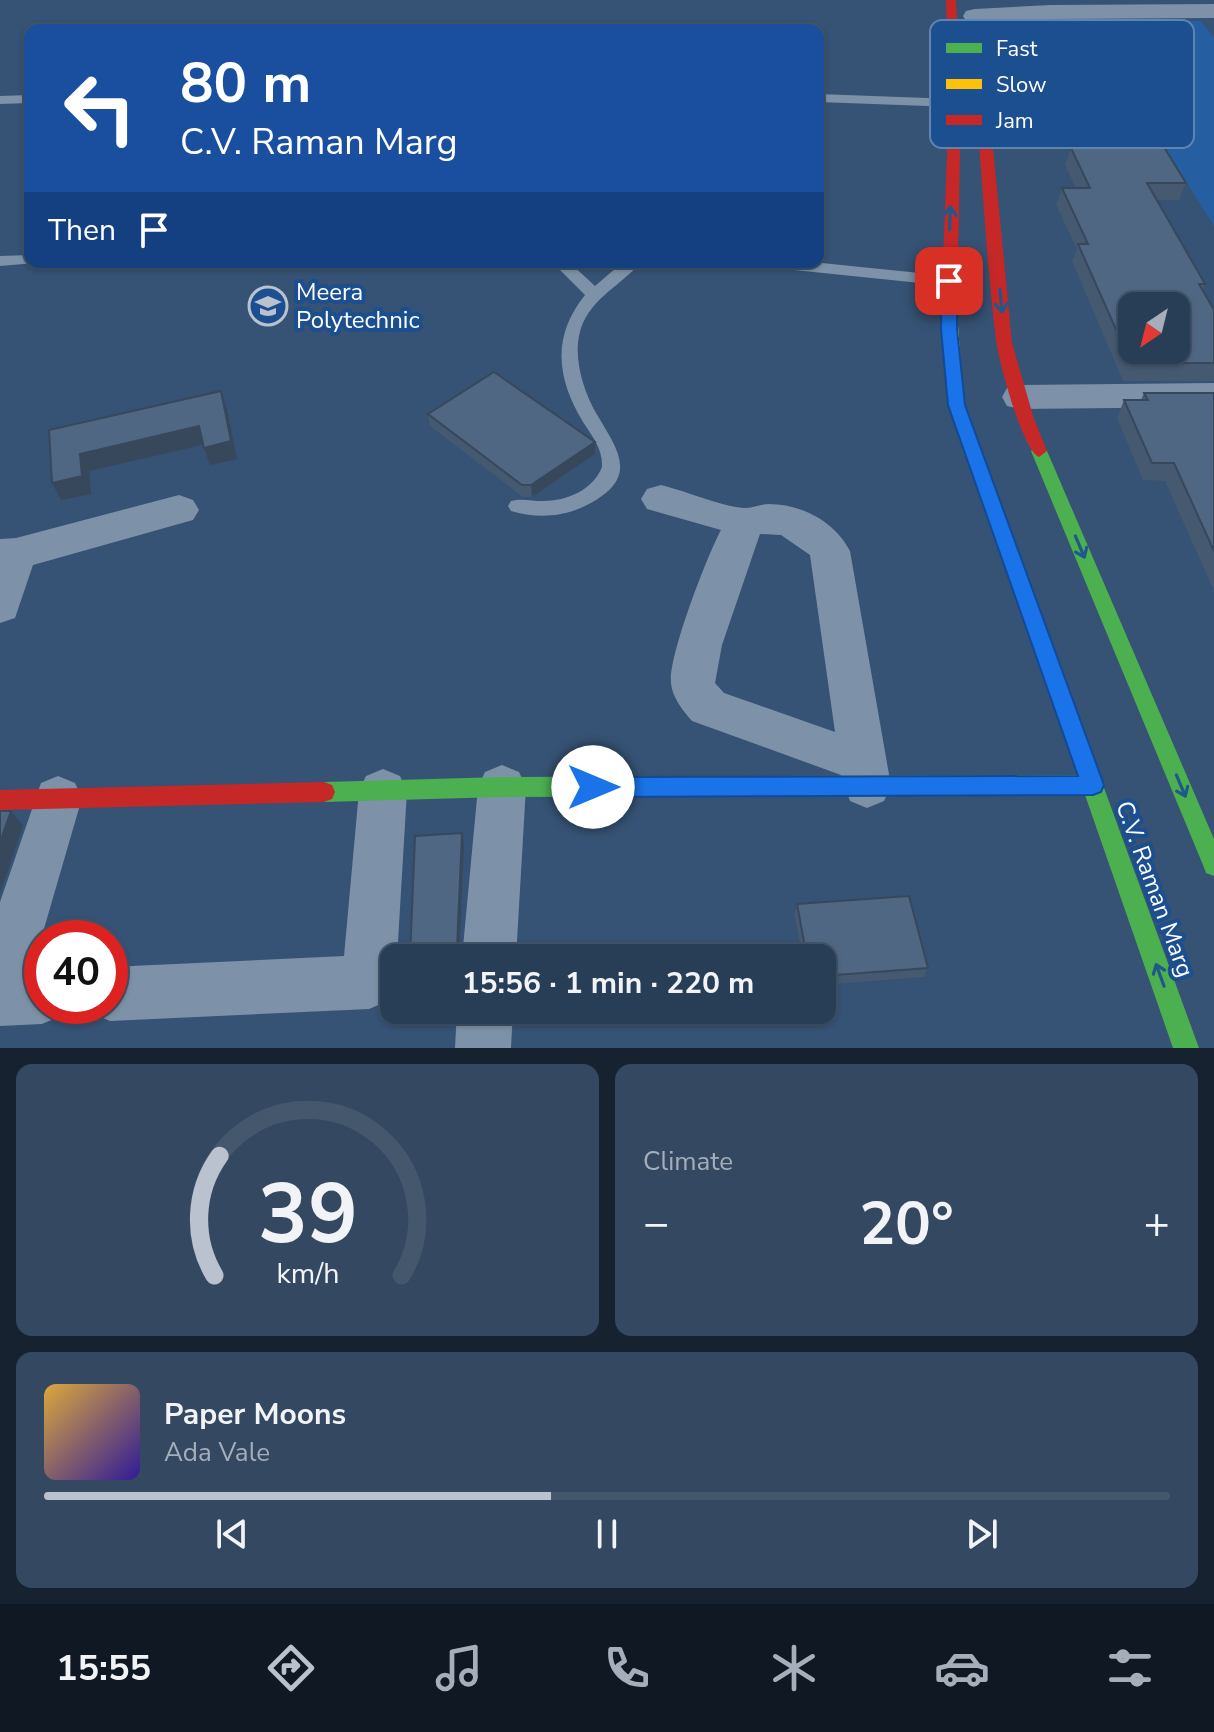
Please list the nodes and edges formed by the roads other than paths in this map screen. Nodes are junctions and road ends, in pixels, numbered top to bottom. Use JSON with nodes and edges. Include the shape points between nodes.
{"nodes":[{"id":1,"x":951,"y":0,"type":"edge"},
{"id":2,"x":1092,"y":6,"type":"edge"},
{"id":3,"x":1210,"y":7,"type":"edge"},
{"id":4,"x":952,"y":20,"type":"edge"},
{"id":5,"x":1003,"y":20,"type":"edge"},
{"id":6,"x":824,"y":98,"type":"edge"},
{"id":7,"x":24,"y":99,"type":"edge"},
{"id":8,"x":0,"y":100,"type":"edge"},
{"id":9,"x":930,"y":102,"type":"edge"},
{"id":10,"x":953,"y":148,"type":"edge"},
{"id":11,"x":987,"y":148,"type":"edge"},
{"id":12,"x":24,"y":260,"type":"edge"},
{"id":13,"x":0,"y":261,"type":"edge"},
{"id":14,"x":566,"y":268,"type":"edge"},
{"id":15,"x":626,"y":268,"type":"edge"},
{"id":16,"x":823,"y":268,"type":"edge"},
{"id":17,"x":949,"y":281,"type":"junction"},
{"id":18,"x":594,"y":294,"type":"junction"},
{"id":19,"x":1012,"y":386,"type":"junction"},
{"id":20,"x":1214,"y":395,"type":"edge"},
{"id":21,"x":661,"y":499,"type":"dead end"},
{"id":22,"x":518,"y":506,"type":"dead end"},
{"id":23,"x":179,"y":510,"type":"dead end"},
{"id":24,"x":746,"y":523,"type":"junction"},
{"id":25,"x":8,"y":555,"type":"edge"},
{"id":26,"x":0,"y":606,"type":"edge"},
{"id":27,"x":864,"y":774,"type":"junction"},
{"id":28,"x":1093,"y":785,"type":"junction"},
{"id":29,"x":502,"y":787,"type":"junction"},
{"id":30,"x":383,"y":791,"type":"junction"},
{"id":31,"x":58,"y":798,"type":"junction"},
{"id":32,"x":0,"y":800,"type":"edge"},
{"id":33,"x":1214,"y":865,"type":"edge"},
{"id":34,"x":490,"y":944,"type":"edge"},
{"id":35,"x":0,"y":986,"type":"edge"},
{"id":36,"x":128,"y":993,"type":"edge"},
{"id":37,"x":24,"y":998,"type":"edge"},
{"id":38,"x":0,"y":999,"type":"edge"},
{"id":39,"x":484,"y":1024,"type":"edge"},
{"id":40,"x":483,"y":1048,"type":"edge"},
{"id":41,"x":1186,"y":1048,"type":"edge"}],
"edges":[{"from":1,"to":4,"type":"main road","name":"C.V. Raman Marg"},
{"from":2,"to":3,"type":"street"},
{"from":2,"to":5,"type":"street"},
{"from":6,"to":9,"type":"lane"},
{"from":7,"to":8,"type":"lane"},
{"from":17,"to":10,"type":"main road","name":"C.V. Raman Marg","one_way":true},
{"from":11,"to":19,"type":"main road","one_way":true},
{"from":12,"to":13,"type":"lane"},
{"from":14,"to":18,"type":"lane"},
{"from":15,"to":18,"type":"lane"},
{"from":16,"to":17,"type":"lane"},
{"from":17,"to":28,"type":"main road","name":"C.V. Raman Marg","via":[[949,329],[962,379],[956,405]]},
{"from":18,"to":22,"type":"lane","via":[[583,306],[569,347],[584,408],[613,466],[606,480],[576,503],[556,509]]},
{"from":19,"to":20,"type":"street"},
{"from":19,"to":33,"type":"main road","one_way":true},
{"from":21,"to":24,"type":"street"},
{"from":23,"to":25,"type":"street"},
{"from":24,"to":27,"type":"street","via":[[769,518],[790,522],[823,540],[830,551]]},
{"from":24,"to":27,"type":"street","via":[[700,645],[693,683],[698,696],[708,707]]},
{"from":25,"to":26,"type":"street"},
{"from":27,"to":28,"type":"main road"},
{"from":27,"to":29,"type":"main road"},
{"from":41,"to":28,"type":"main road","name":"C.V. Raman Marg","one_way":true},
{"from":29,"to":30,"type":"main road"},
{"from":29,"to":34,"type":"street"},
{"from":30,"to":31,"type":"main road"},
{"from":30,"to":36,"type":"street","via":[[369,982]]},
{"from":31,"to":32,"type":"main road"},
{"from":31,"to":35,"type":"street"},
{"from":37,"to":38,"type":"street"},
{"from":39,"to":40,"type":"street"}]}
